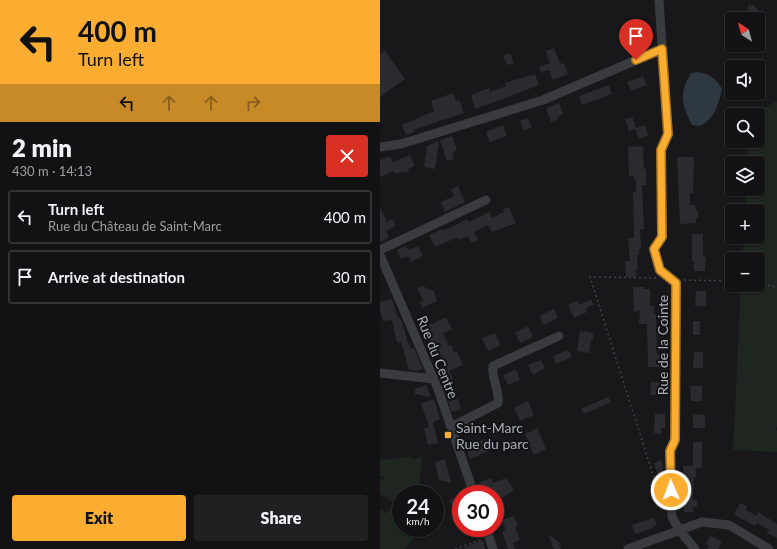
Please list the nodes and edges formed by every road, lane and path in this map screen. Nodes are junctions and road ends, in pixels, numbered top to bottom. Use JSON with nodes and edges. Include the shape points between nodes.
{"nodes":[{"id":1,"x":659,"y":0,"type":"edge"},
{"id":2,"x":662,"y":49,"type":"junction"},
{"id":3,"x":380,"y":147,"type":"edge"},
{"id":4,"x":486,"y":200,"type":"dead end"},
{"id":5,"x":380,"y":250,"type":"edge"},
{"id":6,"x":380,"y":255,"type":"edge"},
{"id":7,"x":673,"y":281,"type":"junction"},
{"id":8,"x":725,"y":281,"type":"edge"},
{"id":9,"x":765,"y":284,"type":"edge"},
{"id":10,"x":777,"y":287,"type":"edge"},
{"id":11,"x":559,"y":336,"type":"dead end"},
{"id":12,"x":380,"y":372,"type":"edge"},
{"id":13,"x":434,"y":379,"type":"junction"},
{"id":14,"x":450,"y":427,"type":"junction"},
{"id":15,"x":471,"y":485,"type":"edge"},
{"id":16,"x":672,"y":516,"type":"junction"},
{"id":17,"x":680,"y":531,"type":"junction"},
{"id":18,"x":489,"y":538,"type":"joint"},
{"id":19,"x":455,"y":549,"type":"edge"},
{"id":20,"x":493,"y":549,"type":"edge"},
{"id":21,"x":628,"y":549,"type":"edge"},
{"id":22,"x":695,"y":549,"type":"edge"},
{"id":23,"x":769,"y":549,"type":"edge"}],
"edges":[{"from":1,"to":2,"type":"street","name":"Rue de la Cointe"},
{"from":2,"to":3,"type":"street","via":[[542,100],[401,144]]},
{"from":2,"to":7,"type":"street","name":"Rue de la Cointe","via":[[668,134],[661,150],[662,237],[654,249],[660,270]]},
{"from":4,"to":5,"type":"street"},
{"from":6,"to":13,"type":"street","name":"Rue du Centre"},
{"from":7,"to":8,"type":"path"},
{"from":7,"to":16,"type":"street","name":"Rue de la Cointe","via":[[675,440],[670,451]]},
{"from":7,"to":16,"type":"path","via":[[590,277],[664,508]]},
{"from":9,"to":10,"type":"path"},
{"from":11,"to":14,"type":"street","via":[[493,366],[492,375],[499,395],[498,403]]},
{"from":12,"to":13,"type":"street"},
{"from":13,"to":14,"type":"street","name":"Rue du Centre"},
{"from":14,"to":15,"type":"street","name":"Rue du Centre"},
{"from":16,"to":17,"type":"street","name":"Rue de la Cointe"},
{"from":17,"to":21,"type":"street"},
{"from":17,"to":22,"type":"street","name":"Rue de la Cointe"},
{"from":17,"to":23,"type":"street","via":[[702,522],[729,525]]},
{"from":18,"to":19,"type":"path"},
{"from":18,"to":20,"type":"street"}]}
